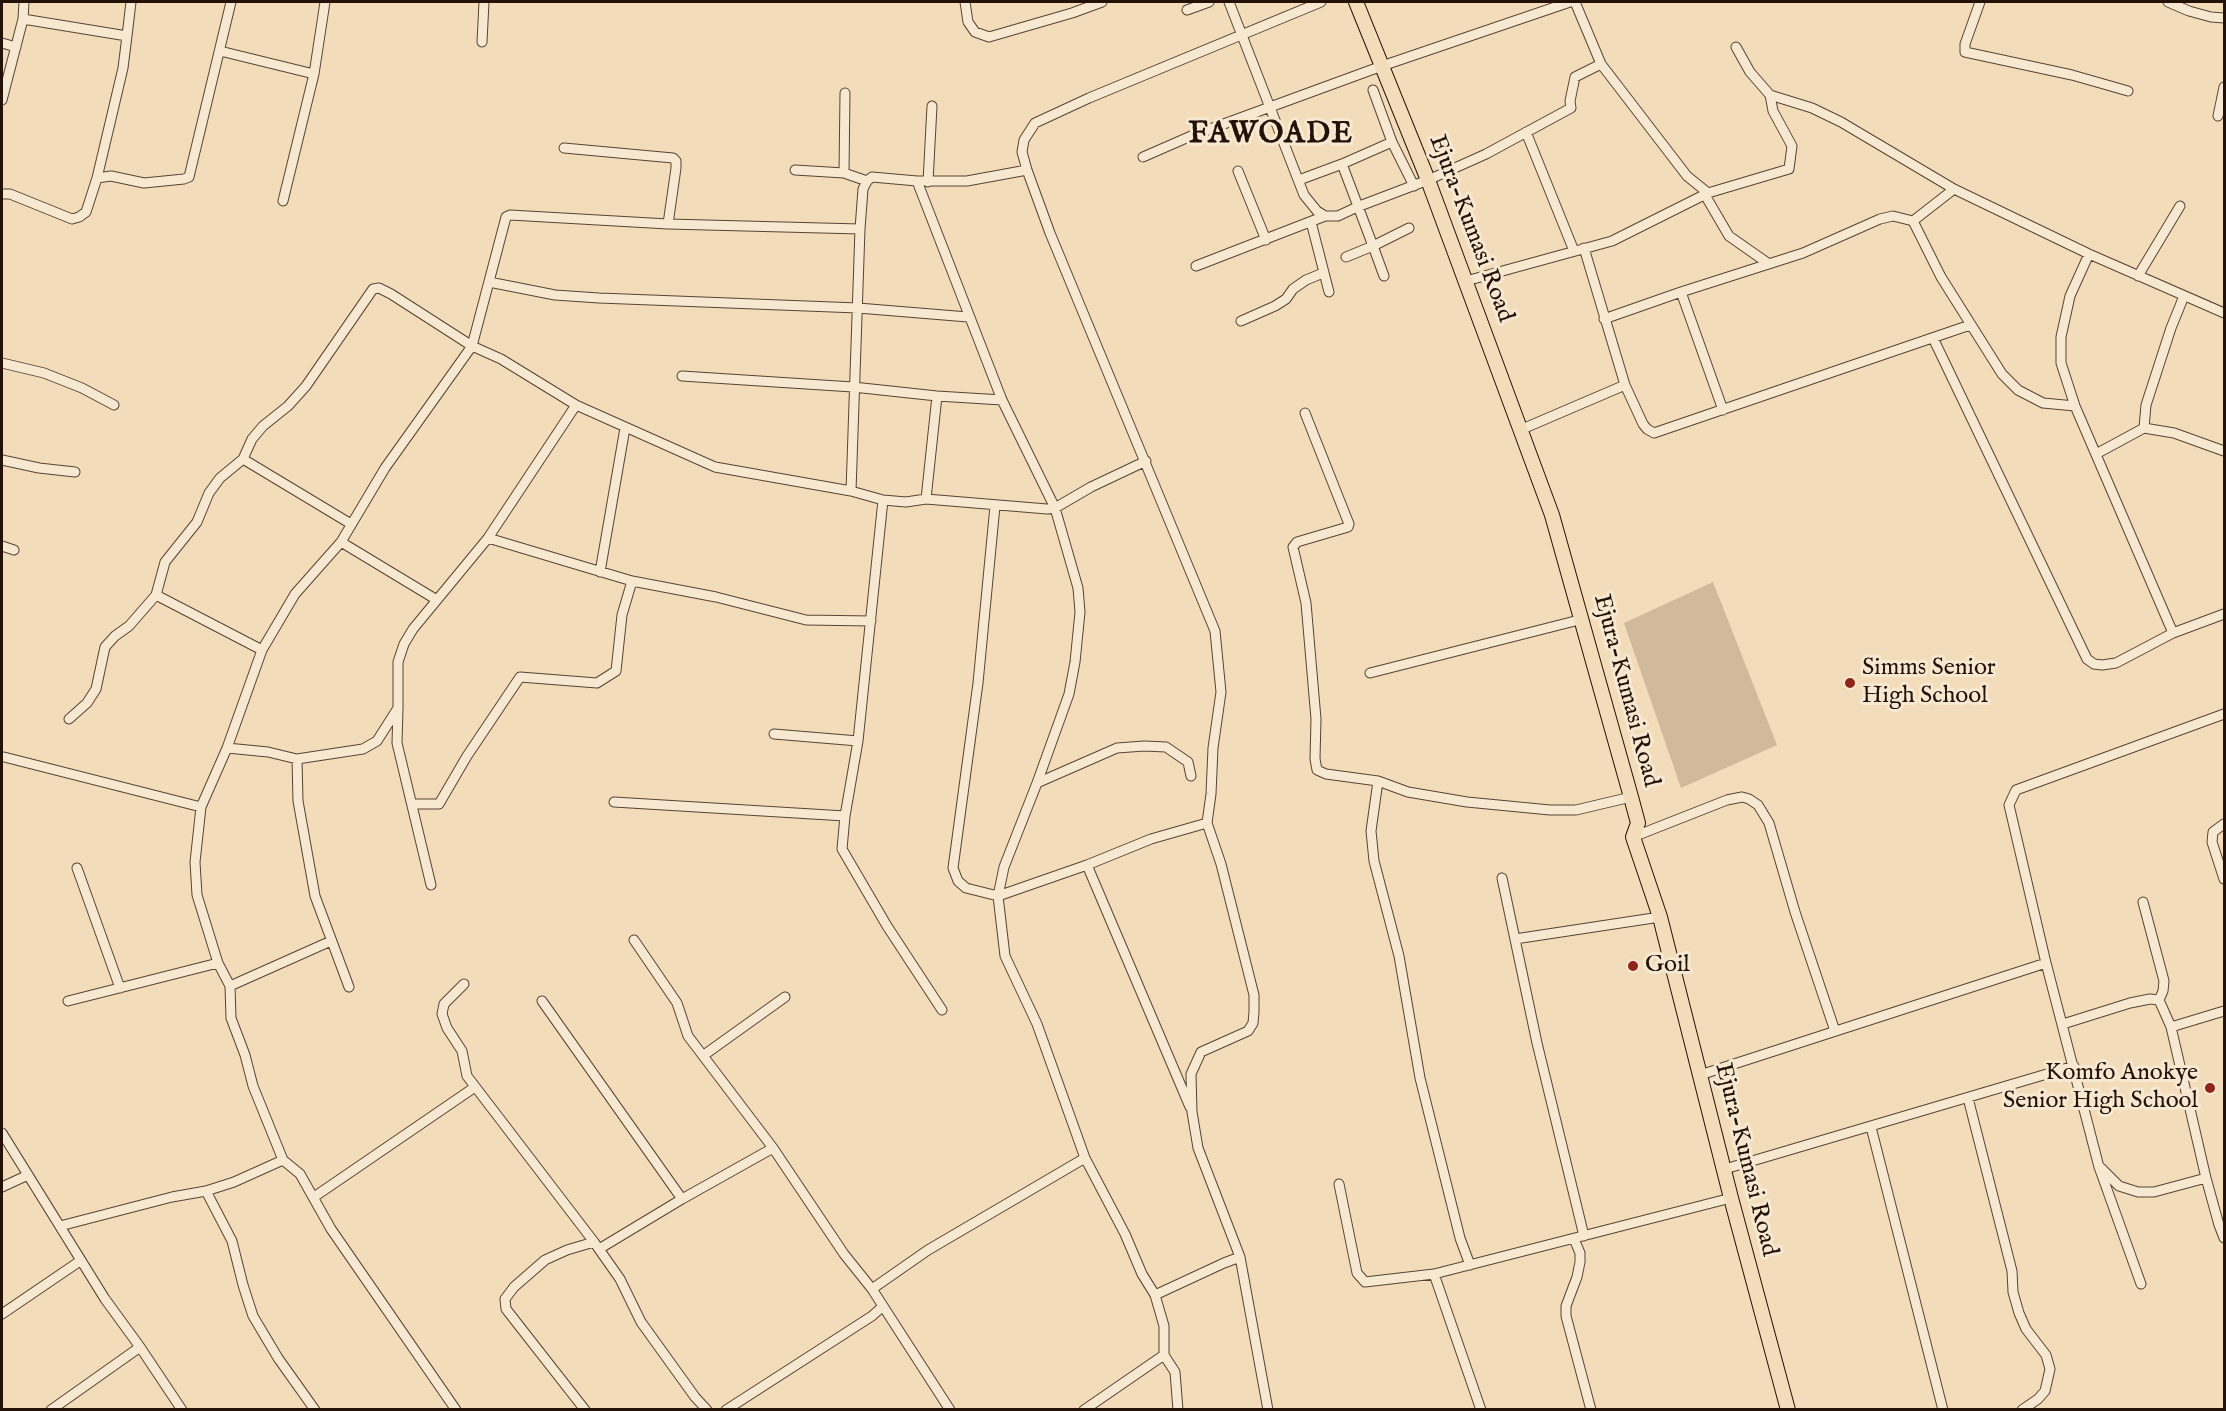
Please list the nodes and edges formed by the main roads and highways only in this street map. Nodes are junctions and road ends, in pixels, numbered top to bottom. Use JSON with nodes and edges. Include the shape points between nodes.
{"nodes":[{"id":1,"x":1356,"y":2,"type":"edge"},
{"id":2,"x":1788,"y":1410,"type":"edge"}],
"edges":[{"from":1,"to":2,"type":"main road","name":"Ejura-Kumasi Road","via":[[1428,180],[1552,515],[1638,823],[1634,837],[1660,917]]}]}
